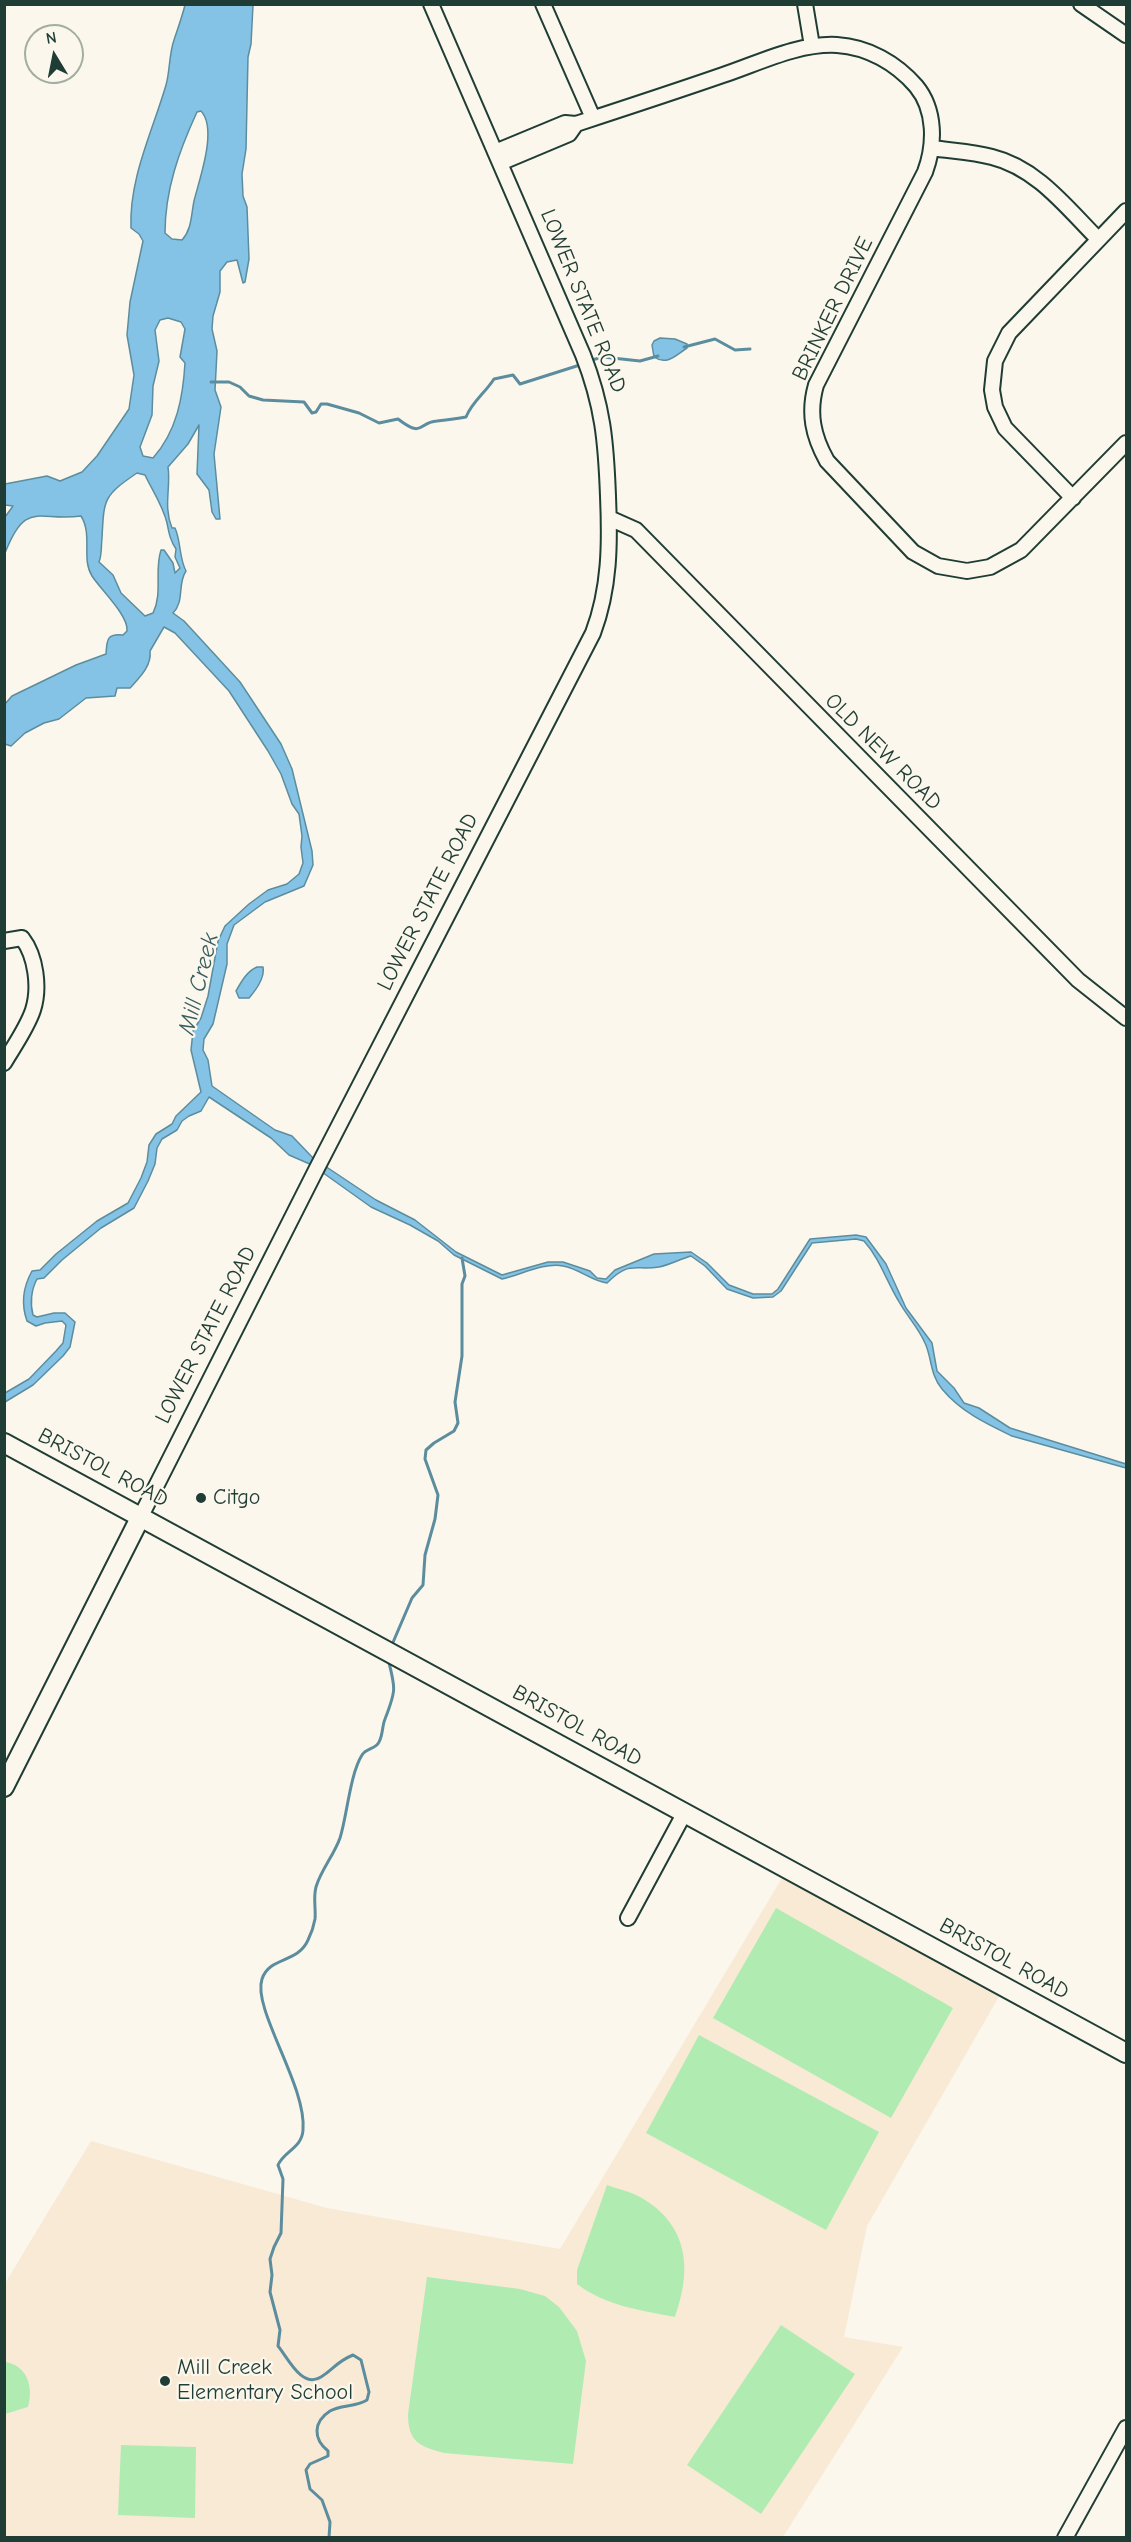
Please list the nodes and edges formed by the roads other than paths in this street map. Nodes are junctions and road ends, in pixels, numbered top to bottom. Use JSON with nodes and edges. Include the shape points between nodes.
{"nodes":[{"id":1,"x":431,"y":4,"type":"edge"},
{"id":2,"x":543,"y":4,"type":"edge"},
{"id":3,"x":805,"y":4,"type":"edge"},
{"id":4,"x":1081,"y":4,"type":"edge"},
{"id":5,"x":1126,"y":34,"type":"edge"},
{"id":6,"x":812,"y":46,"type":"junction"},
{"id":7,"x":593,"y":118,"type":"junction"},
{"id":8,"x":932,"y":148,"type":"junction"},
{"id":9,"x":497,"y":158,"type":"junction"},
{"id":10,"x":1126,"y":211,"type":"edge"},
{"id":11,"x":1098,"y":239,"type":"junction"},
{"id":12,"x":1126,"y":443,"type":"edge"},
{"id":13,"x":1073,"y":498,"type":"junction"},
{"id":14,"x":609,"y":518,"type":"junction"},
{"id":15,"x":4,"y":941,"type":"edge"},
{"id":16,"x":1126,"y":1018,"type":"edge"},
{"id":17,"x":4,"y":1064,"type":"edge"},
{"id":18,"x":4,"y":1443,"type":"edge"},
{"id":19,"x":141,"y":1516,"type":"junction"},
{"id":20,"x":4,"y":1787,"type":"edge"},
{"id":21,"x":685,"y":1812,"type":"junction"},
{"id":22,"x":628,"y":1918,"type":"dead end"},
{"id":23,"x":1126,"y":2053,"type":"edge"},
{"id":24,"x":1126,"y":2428,"type":"edge"},
{"id":25,"x":1065,"y":2538,"type":"edge"}],
"edges":[{"from":1,"to":9,"type":"street","name":"LOWER STATE ROAD"},
{"from":2,"to":7,"type":"street"},
{"from":3,"to":6,"type":"street"},
{"from":4,"to":5,"type":"street"},
{"from":6,"to":7,"type":"street","name":"BRINKER DRIVE"},
{"from":6,"to":8,"type":"street","name":"BRINKER DRIVE","via":[[854,48],[897,68],[919,90],[927,106]]},
{"from":7,"to":9,"type":"street","name":"BRINKER DRIVE","via":[[576,124],[568,134]]},
{"from":8,"to":11,"type":"street","via":[[992,157],[1023,169]]},
{"from":8,"to":13,"type":"street","name":"BRINKER DRIVE","via":[[925,172],[816,385],[812,419],[819,446],[827,461],[913,552],[938,566],[956,570],[990,567],[1012,557]]},
{"from":9,"to":14,"type":"street","name":"LOWER STATE ROAD","via":[[591,374],[606,435]]},
{"from":10,"to":11,"type":"street"},
{"from":11,"to":13,"type":"street","via":[[1009,333],[999,350],[992,378],[996,407],[1005,428]]},
{"from":12,"to":13,"type":"street","name":"BRINKER DRIVE"},
{"from":14,"to":16,"type":"street","name":"OLD NEW ROAD","via":[[636,530],[1078,980]]},
{"from":14,"to":19,"type":"street","name":"LOWER STATE ROAD","via":[[608,573],[593,633]]},
{"from":15,"to":17,"type":"street","via":[[22,938],[28,945],[35,969],[36,994],[33,1011]]},
{"from":18,"to":19,"type":"main road","name":"BRISTOL ROAD"},
{"from":19,"to":20,"type":"main road","name":"LOWER STATE ROAD"},
{"from":19,"to":21,"type":"main road","name":"BRISTOL ROAD"},
{"from":21,"to":22,"type":"street"},
{"from":21,"to":23,"type":"main road","name":"BRISTOL ROAD"},
{"from":24,"to":25,"type":"street"}]}
